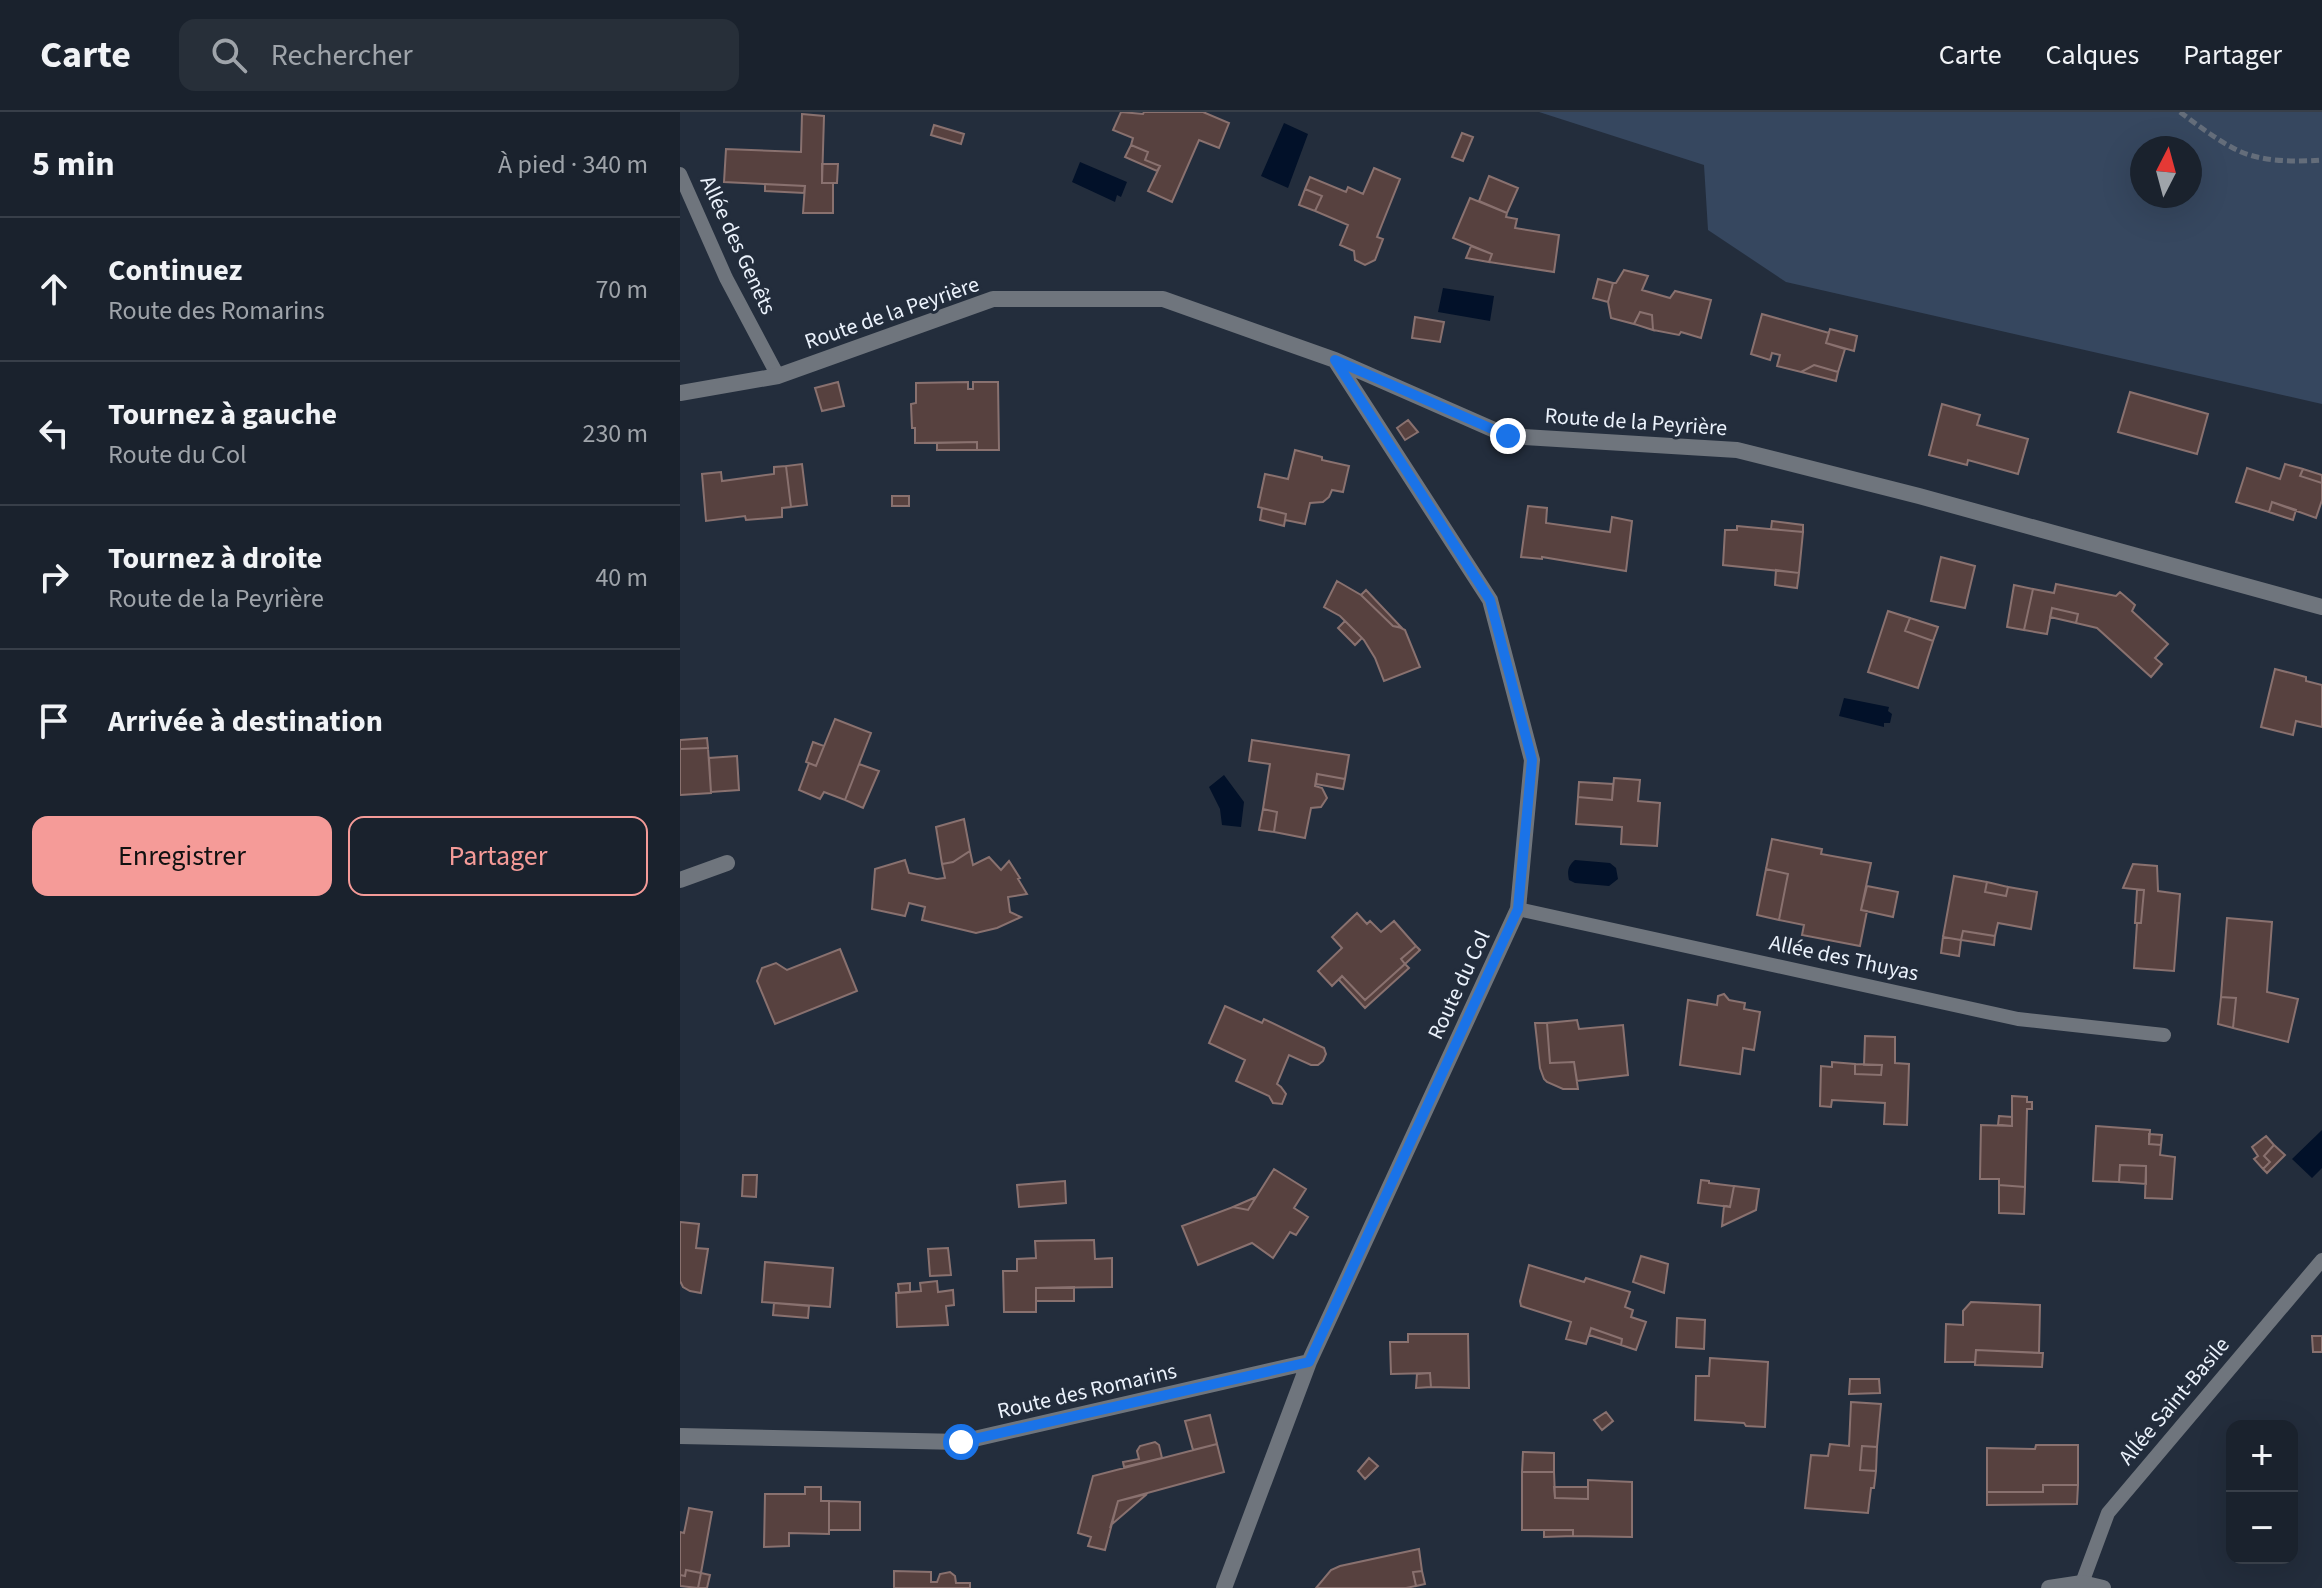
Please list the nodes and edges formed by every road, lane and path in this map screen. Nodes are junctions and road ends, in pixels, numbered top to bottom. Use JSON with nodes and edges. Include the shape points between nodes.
{"nodes":[{"id":1,"x":2180,"y":112,"type":"edge"},
{"id":2,"x":2322,"y":160,"type":"edge"},
{"id":3,"x":680,"y":174,"type":"edge"},
{"id":4,"x":1335,"y":360,"type":"junction"},
{"id":5,"x":778,"y":376,"type":"junction"},
{"id":6,"x":680,"y":393,"type":"edge"},
{"id":7,"x":2322,"y":607,"type":"edge"},
{"id":8,"x":727,"y":863,"type":"dead end"},
{"id":9,"x":680,"y":880,"type":"edge"},
{"id":10,"x":1518,"y":909,"type":"junction"},
{"id":11,"x":2164,"y":1035,"type":"dead end"},
{"id":12,"x":2322,"y":1260,"type":"edge"},
{"id":13,"x":1309,"y":1362,"type":"junction"},
{"id":14,"x":680,"y":1436,"type":"edge"},
{"id":15,"x":2082,"y":1583,"type":"junction"},
{"id":16,"x":1224,"y":1588,"type":"edge"},
{"id":17,"x":2049,"y":1588,"type":"edge"},
{"id":18,"x":2103,"y":1588,"type":"edge"}],
"edges":[{"from":1,"to":2,"type":"path","via":[[2241,152],[2279,160]]},
{"from":3,"to":5,"type":"lane","name":"Allée des Genêts","via":[[726,278]]},
{"from":4,"to":5,"type":"street","name":"Route de la Peyrière","via":[[1163,299],[993,299]]},
{"from":4,"to":7,"type":"street","name":"Route de la Peyrière","via":[[1508,436],[1737,450]]},
{"from":4,"to":10,"type":"street","name":"Route du Col","via":[[1490,600],[1532,760]]},
{"from":5,"to":6,"type":"street","name":"Route de la Peyrière"},
{"from":8,"to":9,"type":"street"},
{"from":10,"to":11,"type":"lane","name":"Allée des Thuyas","via":[[2018,1019]]},
{"from":10,"to":13,"type":"street","name":"Route du Col"},
{"from":12,"to":15,"type":"lane","name":"Allée Saint-Basile","via":[[2108,1513]]},
{"from":13,"to":14,"type":"street","name":"Route des Romarins","via":[[961,1442]]},
{"from":13,"to":16,"type":"street","name":"Route du Col"},
{"from":15,"to":17,"type":"street"},
{"from":15,"to":18,"type":"street"}]}
